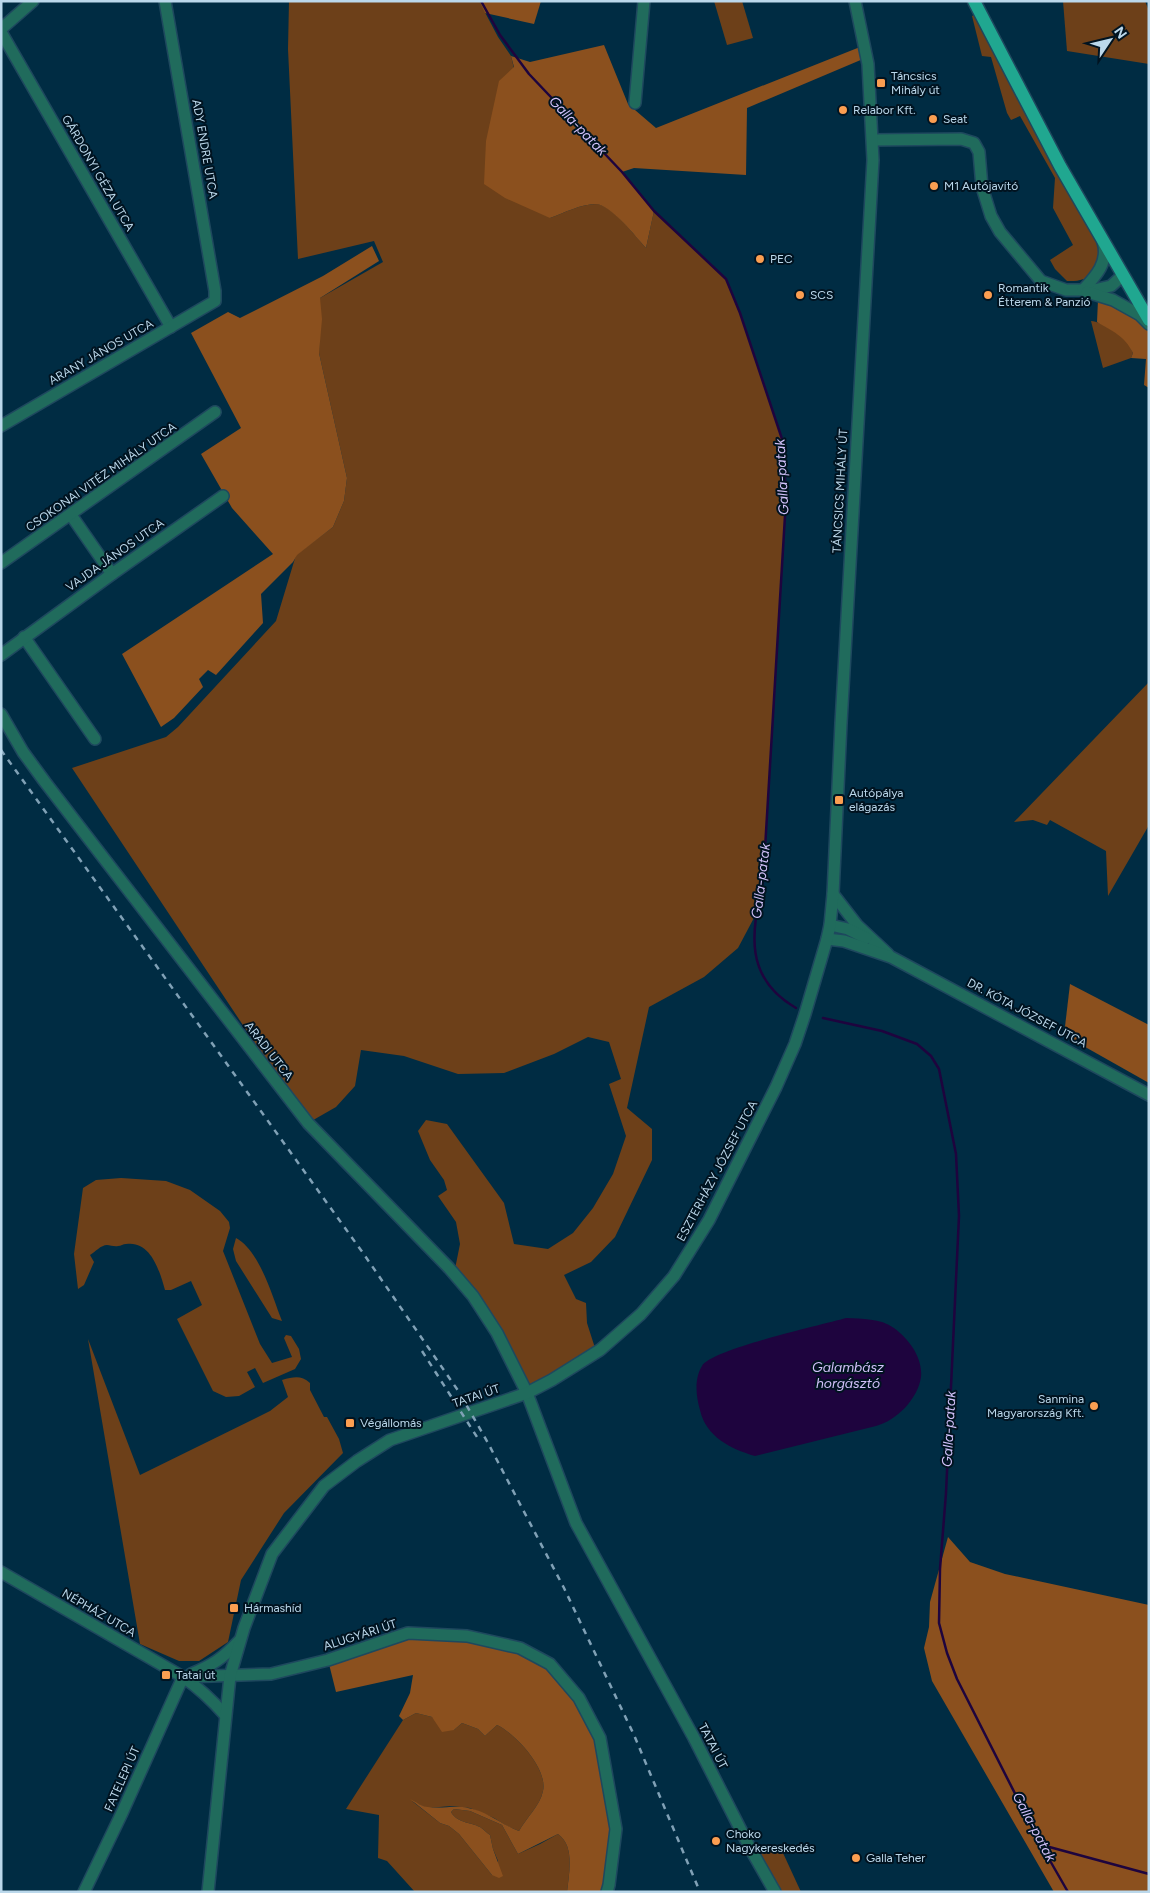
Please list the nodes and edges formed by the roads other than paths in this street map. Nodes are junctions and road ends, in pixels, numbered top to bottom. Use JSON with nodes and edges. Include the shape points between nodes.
{"nodes":[{"id":1,"x":33,"y":1,"type":"edge"},
{"id":2,"x":166,"y":1,"type":"edge"},
{"id":3,"x":644,"y":1,"type":"edge"},
{"id":4,"x":855,"y":1,"type":"edge"},
{"id":5,"x":974,"y":1,"type":"edge"},
{"id":6,"x":1,"y":30,"type":"edge"},
{"id":7,"x":635,"y":103,"type":"dead end"},
{"id":8,"x":873,"y":140,"type":"junction"},
{"id":9,"x":1102,"y":238,"type":"junction"},
{"id":10,"x":1122,"y":276,"type":"junction"},
{"id":11,"x":1083,"y":290,"type":"junction"},
{"id":12,"x":215,"y":301,"type":"joint"},
{"id":13,"x":1149,"y":320,"type":"edge"},
{"id":14,"x":1149,"y":324,"type":"edge"},
{"id":15,"x":171,"y":327,"type":"junction"},
{"id":16,"x":216,"y":412,"type":"dead end"},
{"id":17,"x":2,"y":424,"type":"edge"},
{"id":18,"x":223,"y":496,"type":"dead end"},
{"id":19,"x":71,"y":515,"type":"junction"},
{"id":20,"x":1,"y":563,"type":"edge"},
{"id":21,"x":112,"y":574,"type":"junction"},
{"id":22,"x":24,"y":637,"type":"junction"},
{"id":23,"x":1,"y":654,"type":"edge"},
{"id":24,"x":1,"y":714,"type":"edge"},
{"id":25,"x":95,"y":739,"type":"dead end"},
{"id":26,"x":833,"y":894,"type":"junction"},
{"id":27,"x":830,"y":925,"type":"junction"},
{"id":28,"x":827,"y":940,"type":"junction"},
{"id":29,"x":876,"y":944,"type":"junction"},
{"id":30,"x":891,"y":957,"type":"junction"},
{"id":31,"x":1149,"y":1095,"type":"edge"},
{"id":32,"x":527,"y":1393,"type":"junction"},
{"id":33,"x":1,"y":1572,"type":"edge"},
{"id":34,"x":241,"y":1640,"type":"junction"},
{"id":35,"x":230,"y":1676,"type":"junction"},
{"id":36,"x":183,"y":1677,"type":"junction"},
{"id":37,"x":224,"y":1715,"type":"junction"},
{"id":38,"x":84,"y":1892,"type":"edge"},
{"id":39,"x":208,"y":1892,"type":"edge"},
{"id":40,"x":607,"y":1892,"type":"edge"},
{"id":41,"x":775,"y":1892,"type":"edge"}],
"edges":[{"from":1,"to":6,"type":"street"},
{"from":2,"to":12,"type":"street","name":"ADY ENDRE UTCA"},
{"from":3,"to":7,"type":"street"},
{"from":4,"to":8,"type":"street","name":"TÁNCSICS MIHÁLY ÚT","via":[[868,64]]},
{"from":5,"to":9,"type":"main road","via":[[1060,166]]},
{"from":6,"to":15,"type":"street","name":"GÁRDONYI GÉZA UTCA"},
{"from":8,"to":11,"type":"street","via":[[961,139],[974,142],[978,148],[982,188],[990,216],[1000,232],[1041,281],[1066,290]]},
{"from":8,"to":26,"type":"street","name":"TÁNCSICS MIHÁLY ÚT"},
{"from":9,"to":10,"type":"main road"},
{"from":9,"to":11,"type":"street","via":[[1106,252],[1101,270]]},
{"from":10,"to":11,"type":"street","via":[[1099,279]]},
{"from":10,"to":13,"type":"main road"},
{"from":11,"to":14,"type":"street","via":[[1113,300]]},
{"from":12,"to":15,"type":"street","name":"ARANY JÁNOS UTCA"},
{"from":15,"to":17,"type":"street","name":"ARANY JÁNOS UTCA"},
{"from":16,"to":19,"type":"street","name":"CSOKONAI VITÉZ MIHÁLY UTCA"},
{"from":18,"to":21,"type":"street","name":"VAJDA JÁNOS UTCA"},
{"from":19,"to":20,"type":"street","name":"CSOKONAI VITÉZ MIHÁLY UTCA"},
{"from":19,"to":21,"type":"street"},
{"from":21,"to":22,"type":"street","name":"VAJDA JÁNOS UTCA"},
{"from":22,"to":23,"type":"street","name":"VAJDA JÁNOS UTCA"},
{"from":22,"to":25,"type":"street"},
{"from":24,"to":32,"type":"street","name":"ARADI UTCA","via":[[44,782],[308,1123],[473,1296],[497,1333]]},
{"from":26,"to":27,"type":"street","name":"TÁNCSICS MIHÁLY ÚT"},
{"from":26,"to":29,"type":"street","name":"DR. KÓTA JÓZSEF UTCA"},
{"from":27,"to":28,"type":"street","name":"ESZTERHÁZY JÓZSEF UTCA"},
{"from":27,"to":29,"type":"street","name":"DR. KÓTA JÓZSEF UTCA","via":[[848,929]]},
{"from":28,"to":30,"type":"street","name":"DR. KÓTA JÓZSEF UTCA","via":[[844,941]]},
{"from":28,"to":32,"type":"street","name":"ESZTERHÁZY JÓZSEF UTCA","via":[[795,1044],[776,1087],[709,1220],[674,1276],[641,1314],[609,1342],[578,1365]]},
{"from":29,"to":30,"type":"street","name":"DR. KÓTA JÓZSEF UTCA"},
{"from":30,"to":31,"type":"street","name":"DR. KÓTA JÓZSEF UTCA"},
{"from":32,"to":34,"type":"street","name":"TATAI ÚT","via":[[390,1440],[324,1486],[272,1554]]},
{"from":32,"to":41,"type":"street","name":"TATAI ÚT","via":[[576,1523]]},
{"from":33,"to":36,"type":"street","name":"NÉPHÁZ UTCA"},
{"from":34,"to":35,"type":"street","name":"TATAI ÚT"},
{"from":34,"to":36,"type":"street","via":[[212,1666]]},
{"from":35,"to":36,"type":"street"},
{"from":35,"to":37,"type":"street","name":"TATAI ÚT"},
{"from":35,"to":40,"type":"street","name":"ALUGYÁRI ÚT","via":[[271,1674],[306,1666],[408,1633],[466,1636],[520,1648],[550,1664],[579,1698],[600,1738],[616,1829]]},
{"from":36,"to":37,"type":"street","name":"NÉPHÁZ UTCA","via":[[205,1693]]},
{"from":36,"to":38,"type":"street","name":"FATELEPI ÚT"},
{"from":37,"to":39,"type":"street","name":"TATAI ÚT","via":[[225,1732]]}]}
